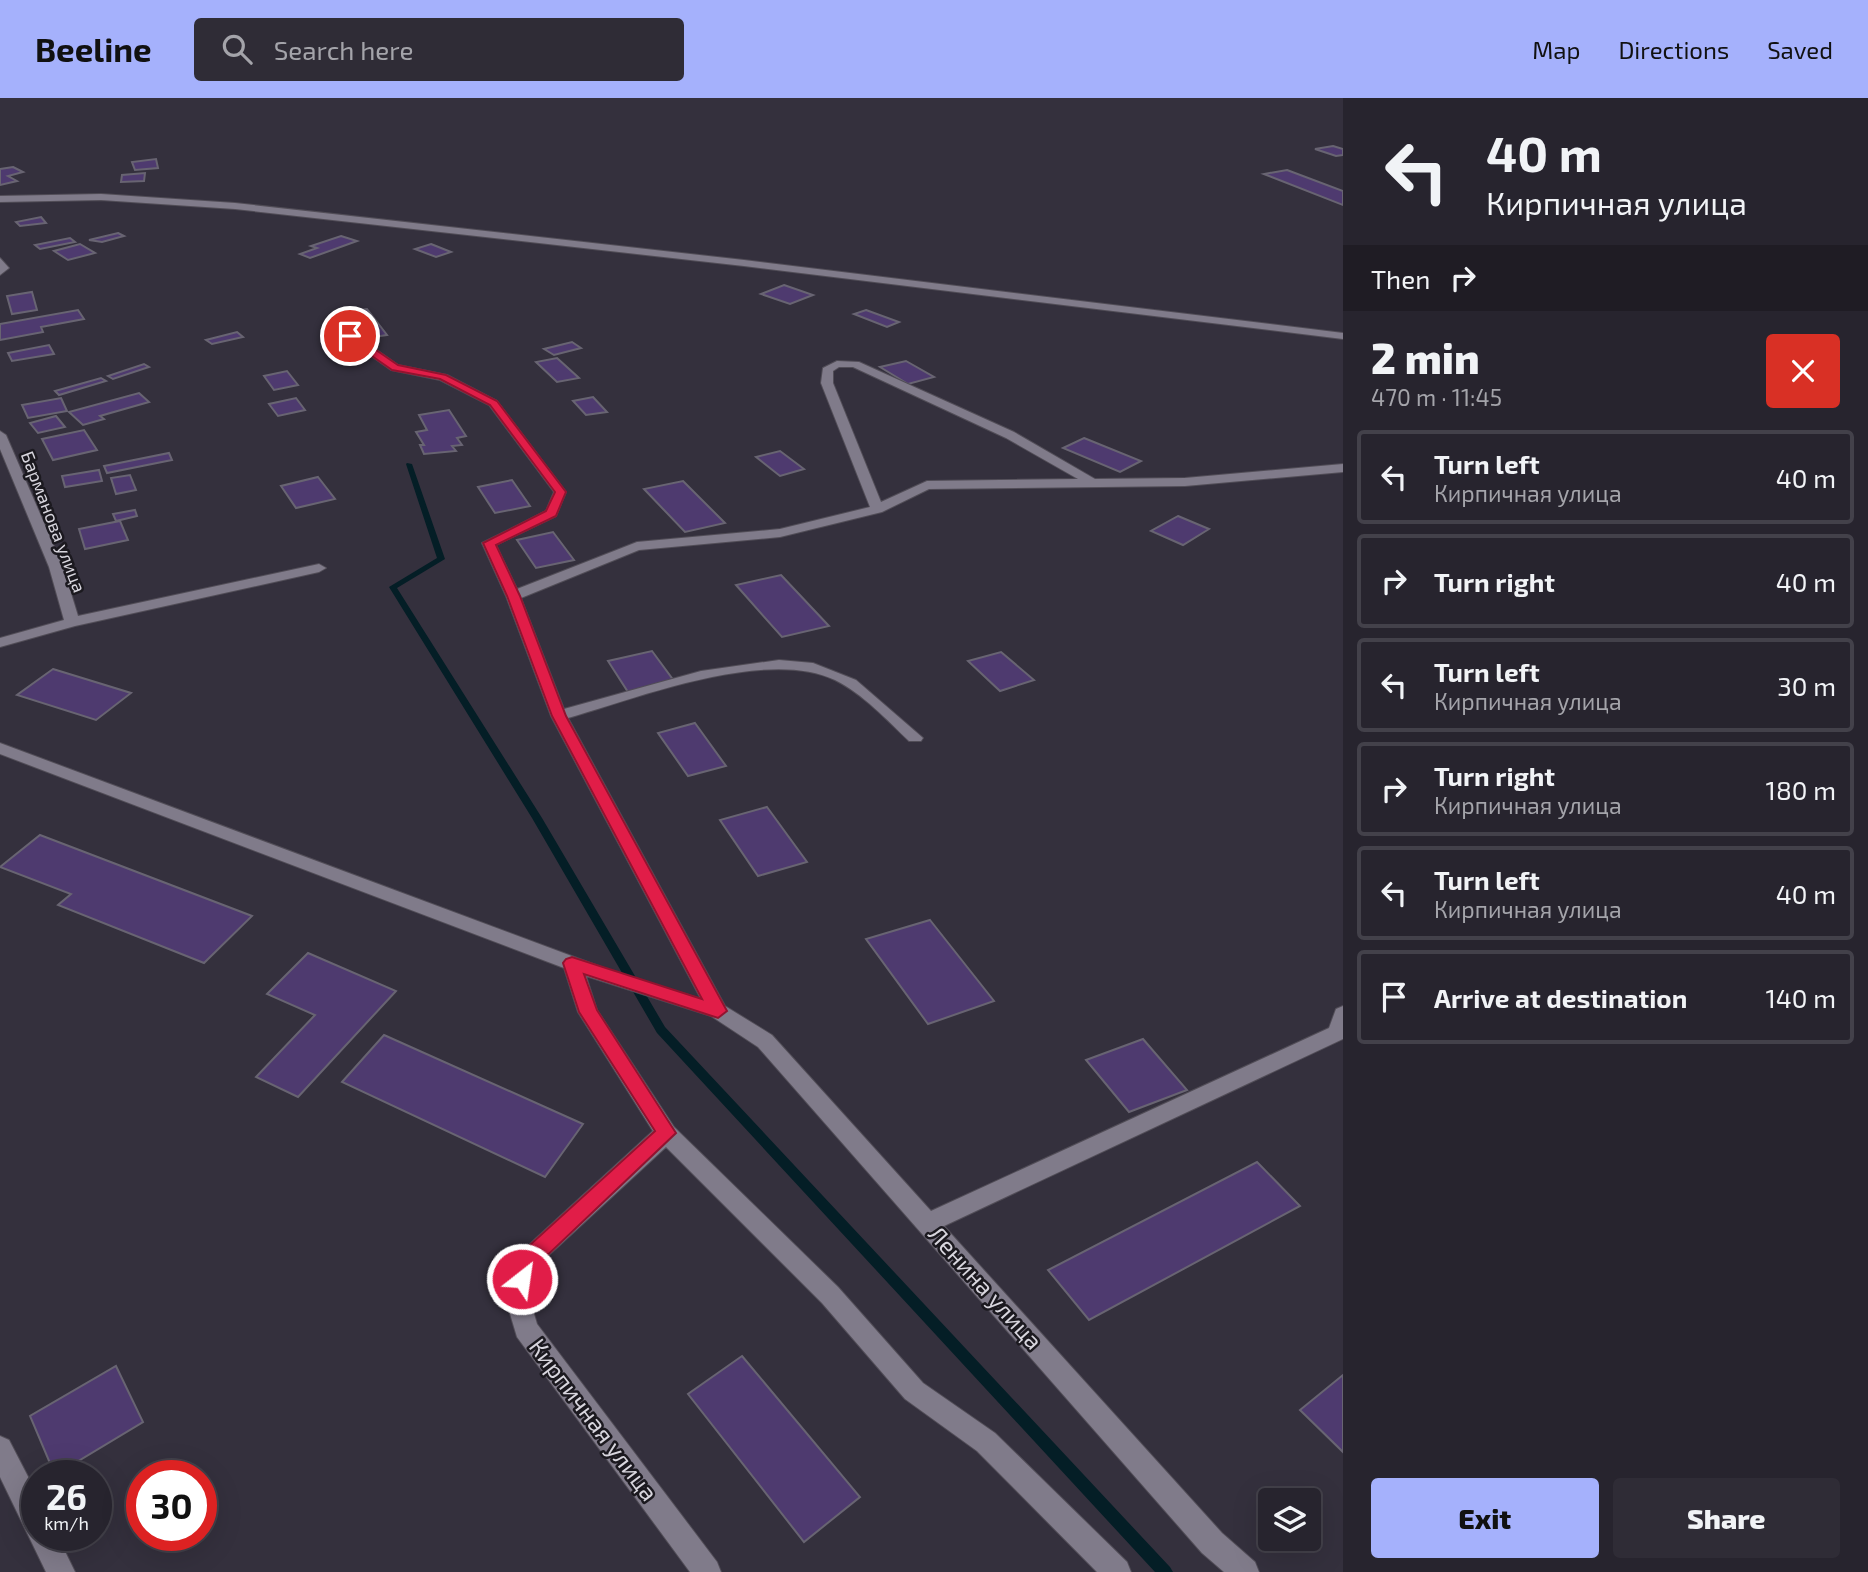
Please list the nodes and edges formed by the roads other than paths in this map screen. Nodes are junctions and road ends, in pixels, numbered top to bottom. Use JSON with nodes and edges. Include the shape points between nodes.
{"nodes":[{"id":1,"x":0,"y":199,"type":"edge"},
{"id":2,"x":0,"y":261,"type":"edge"},
{"id":3,"x":0,"y":272,"type":"edge"},
{"id":4,"x":350,"y":336,"type":"dead end"},
{"id":5,"x":1343,"y":336,"type":"edge"},
{"id":6,"x":0,"y":435,"type":"edge"},
{"id":7,"x":1343,"y":467,"type":"edge"},
{"id":8,"x":1091,"y":482,"type":"junction"},
{"id":9,"x":877,"y":509,"type":"junction"},
{"id":10,"x":319,"y":568,"type":"dead end"},
{"id":11,"x":513,"y":596,"type":"junction"},
{"id":12,"x":72,"y":622,"type":"junction"},
{"id":13,"x":0,"y":643,"type":"edge"},
{"id":14,"x":559,"y":716,"type":"junction"},
{"id":15,"x":915,"y":738,"type":"dead end"},
{"id":16,"x":0,"y":748,"type":"edge"},
{"id":17,"x":572,"y":963,"type":"junction"},
{"id":18,"x":718,"y":1011,"type":"junction"},
{"id":19,"x":1343,"y":1014,"type":"edge"},
{"id":20,"x":666,"y":1133,"type":"junction"},
{"id":21,"x":928,"y":1223,"type":"junction"},
{"id":22,"x":0,"y":1448,"type":"edge"},
{"id":23,"x":21,"y":1491,"type":"edge"},
{"id":24,"x":51,"y":1551,"type":"edge"},
{"id":25,"x":61,"y":1572,"type":"edge"},
{"id":26,"x":706,"y":1572,"type":"edge"},
{"id":27,"x":1118,"y":1572,"type":"edge"},
{"id":28,"x":1245,"y":1572,"type":"edge"}],
"edges":[{"from":1,"to":5,"type":"street","via":[[101,197],[249,208],[758,264]]},
{"from":2,"to":3,"type":"street","via":[[4,268]]},
{"from":4,"to":11,"type":"street","via":[[395,368],[443,377],[493,403],[561,492],[551,513],[489,543]]},
{"from":6,"to":12,"type":"street","name":"Барманова улица","via":[[56,567]]},
{"from":7,"to":8,"type":"street","via":[[1185,481]]},
{"from":8,"to":9,"type":"street","via":[[927,485]]},
{"from":8,"to":9,"type":"street","via":[[1010,435],[855,364],[837,364],[827,370],[827,383]]},
{"from":9,"to":11,"type":"street","via":[[780,533],[637,546]]},
{"from":10,"to":12,"type":"street"},
{"from":11,"to":14,"type":"street"},
{"from":12,"to":13,"type":"street"},
{"from":14,"to":15,"type":"street","via":[[717,671],[802,664],[839,676]]},
{"from":14,"to":18,"type":"street"},
{"from":16,"to":17,"type":"street"},
{"from":17,"to":18,"type":"street"},
{"from":17,"to":20,"type":"street","via":[[588,1012]]},
{"from":18,"to":21,"type":"street","name":"Ленина улица","via":[[765,1041]]},
{"from":19,"to":21,"type":"street","via":[[1338,1033]]},
{"from":20,"to":26,"type":"street","name":"Кирпичная улица","via":[[527,1261],[517,1297],[526,1329]]},
{"from":20,"to":27,"type":"street","via":[[830,1295],[914,1391],[986,1441]]},
{"from":21,"to":28,"type":"street","name":"Ленина улица","via":[[1212,1543]]},
{"from":22,"to":23,"type":"street"},
{"from":24,"to":25,"type":"street"}]}
